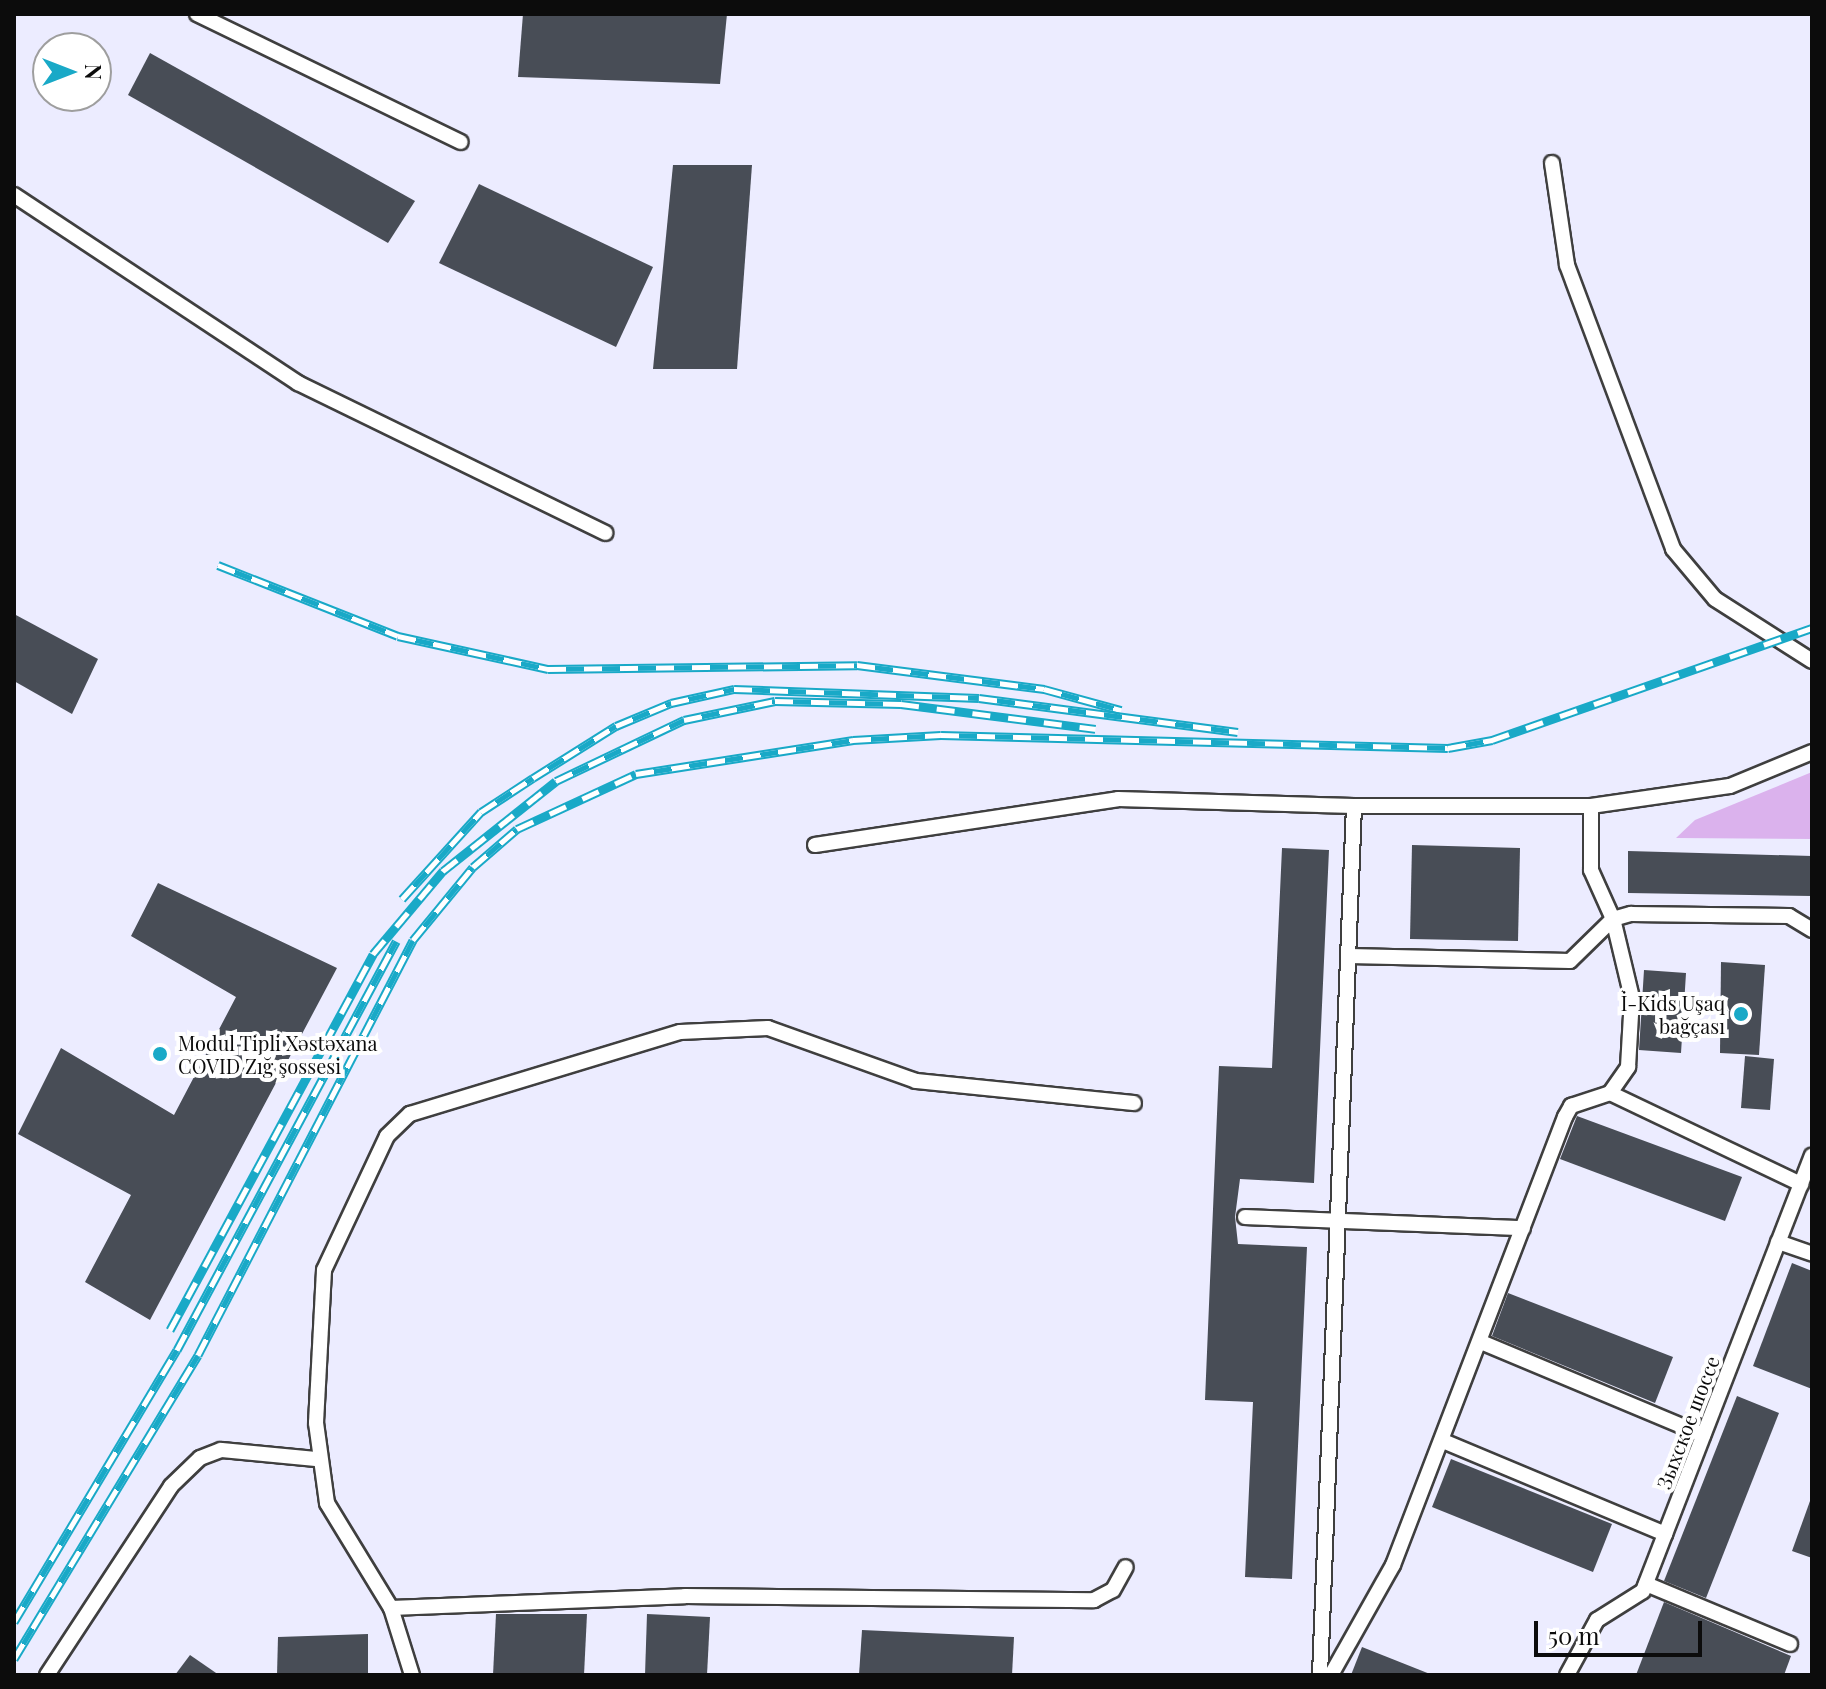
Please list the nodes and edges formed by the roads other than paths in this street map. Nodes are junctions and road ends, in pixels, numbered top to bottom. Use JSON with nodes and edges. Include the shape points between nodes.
{"nodes":[{"id":1,"x":197,"y":14,"type":"edge"},
{"id":2,"x":461,"y":142,"type":"dead end"},
{"id":3,"x":1552,"y":163,"type":"dead end"},
{"id":4,"x":14,"y":195,"type":"edge"},
{"id":5,"x":605,"y":533,"type":"dead end"},
{"id":6,"x":1812,"y":661,"type":"edge"},
{"id":7,"x":1812,"y":752,"type":"edge"},
{"id":8,"x":1354,"y":806,"type":"junction"},
{"id":9,"x":1591,"y":806,"type":"junction"},
{"id":10,"x":815,"y":845,"type":"dead end"},
{"id":11,"x":1613,"y":919,"type":"junction"},
{"id":12,"x":1812,"y":930,"type":"edge"},
{"id":13,"x":1349,"y":956,"type":"junction"},
{"id":14,"x":1610,"y":1093,"type":"junction"},
{"id":15,"x":1134,"y":1103,"type":"dead end"},
{"id":16,"x":1812,"y":1156,"type":"edge"},
{"id":17,"x":1801,"y":1184,"type":"junction"},
{"id":18,"x":1245,"y":1217,"type":"dead end"},
{"id":19,"x":1340,"y":1222,"type":"junction"},
{"id":20,"x":1523,"y":1228,"type":"junction"},
{"id":21,"x":1778,"y":1242,"type":"junction"},
{"id":22,"x":1812,"y":1254,"type":"edge"},
{"id":23,"x":1481,"y":1342,"type":"junction"},
{"id":24,"x":1703,"y":1435,"type":"junction"},
{"id":25,"x":1443,"y":1441,"type":"junction"},
{"id":26,"x":317,"y":1459,"type":"junction"},
{"id":27,"x":1665,"y":1534,"type":"junction"},
{"id":28,"x":1126,"y":1567,"type":"dead end"},
{"id":29,"x":1646,"y":1584,"type":"junction"},
{"id":30,"x":391,"y":1608,"type":"junction"},
{"id":31,"x":1790,"y":1644,"type":"dead end"},
{"id":32,"x":47,"y":1675,"type":"edge"},
{"id":33,"x":412,"y":1675,"type":"edge"},
{"id":34,"x":1320,"y":1675,"type":"edge"},
{"id":35,"x":1331,"y":1675,"type":"edge"},
{"id":36,"x":1567,"y":1675,"type":"edge"}],
"edges":[{"from":1,"to":2,"type":"lane"},
{"from":3,"to":6,"type":"lane","via":[[1567,265],[1673,549],[1715,599]]},
{"from":4,"to":5,"type":"lane","via":[[298,383]]},
{"from":7,"to":9,"type":"lane","via":[[1730,786]]},
{"from":8,"to":9,"type":"lane"},
{"from":8,"to":10,"type":"lane","via":[[1118,799]]},
{"from":8,"to":13,"type":"lane"},
{"from":9,"to":11,"type":"lane","via":[[1591,870]]},
{"from":11,"to":12,"type":"lane","via":[[1789,916]]},
{"from":11,"to":13,"type":"lane","via":[[1570,961]]},
{"from":11,"to":14,"type":"lane","via":[[1632,998],[1628,1067]]},
{"from":13,"to":19,"type":"lane"},
{"from":14,"to":17,"type":"lane"},
{"from":14,"to":20,"type":"lane","via":[[1571,1106]]},
{"from":15,"to":26,"type":"lane","via":[[916,1081],[768,1028],[680,1032],[410,1114],[387,1136],[324,1270]]},
{"from":16,"to":17,"type":"lane","name":"Зыхское шоссе"},
{"from":17,"to":21,"type":"lane","name":"Зыхское шоссе"},
{"from":18,"to":19,"type":"lane"},
{"from":19,"to":20,"type":"lane"},
{"from":19,"to":34,"type":"lane"},
{"from":20,"to":23,"type":"lane"},
{"from":21,"to":22,"type":"lane"},
{"from":21,"to":24,"type":"lane","name":"Зыхское шоссе"},
{"from":23,"to":24,"type":"lane"},
{"from":23,"to":25,"type":"lane"},
{"from":24,"to":27,"type":"lane","name":"Зыхское шоссе"},
{"from":25,"to":27,"type":"lane"},
{"from":25,"to":35,"type":"lane","via":[[1393,1565]]},
{"from":26,"to":30,"type":"lane","via":[[327,1503]]},
{"from":26,"to":32,"type":"lane","via":[[221,1450],[200,1458],[171,1486]]},
{"from":27,"to":29,"type":"lane","name":"Зыхское шоссе"},
{"from":28,"to":30,"type":"lane","via":[[1113,1590],[1094,1600],[685,1596]]},
{"from":29,"to":31,"type":"lane"},
{"from":29,"to":36,"type":"lane","via":[[1583,1635]]},
{"from":30,"to":33,"type":"lane"}]}
